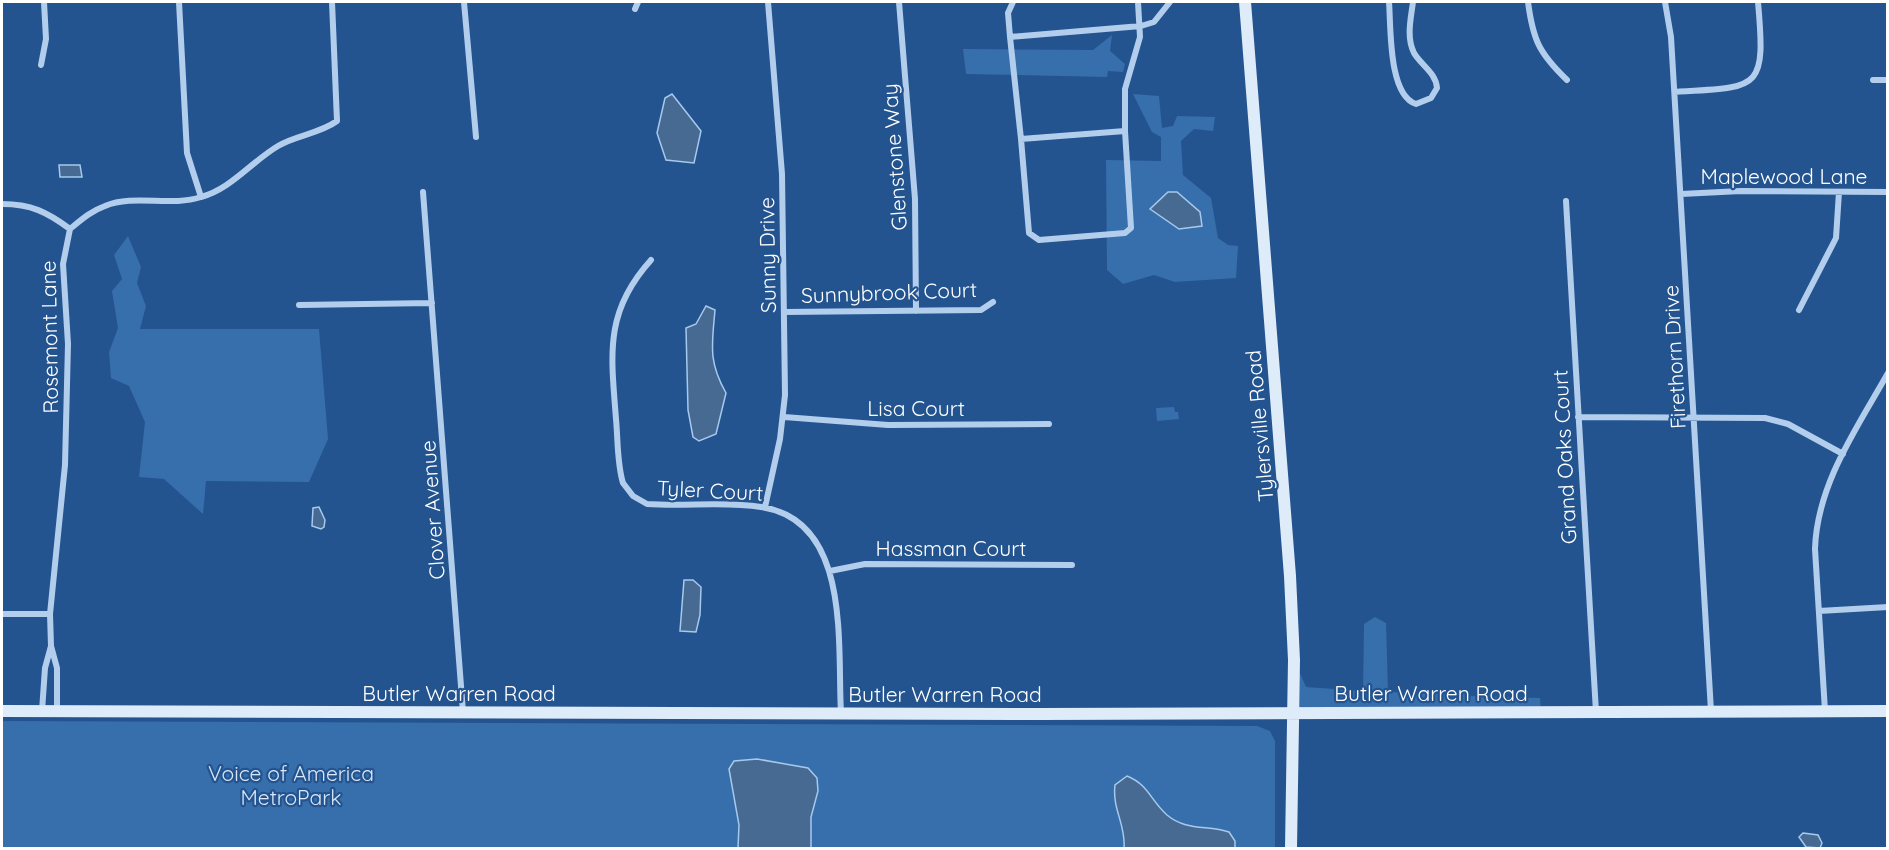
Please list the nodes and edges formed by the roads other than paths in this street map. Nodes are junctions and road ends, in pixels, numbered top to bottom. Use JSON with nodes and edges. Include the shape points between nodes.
{"nodes":[{"id":1,"x":44,"y":2,"type":"edge"},
{"id":2,"x":180,"y":2,"type":"edge"},
{"id":3,"x":332,"y":2,"type":"edge"},
{"id":4,"x":464,"y":2,"type":"edge"},
{"id":5,"x":638,"y":2,"type":"edge"},
{"id":6,"x":768,"y":2,"type":"edge"},
{"id":7,"x":899,"y":2,"type":"edge"},
{"id":8,"x":1013,"y":2,"type":"edge"},
{"id":9,"x":1138,"y":2,"type":"edge"},
{"id":10,"x":1170,"y":2,"type":"edge"},
{"id":11,"x":1245,"y":2,"type":"edge"},
{"id":12,"x":1389,"y":2,"type":"edge"},
{"id":13,"x":1413,"y":2,"type":"edge"},
{"id":14,"x":1528,"y":2,"type":"edge"},
{"id":15,"x":1665,"y":2,"type":"edge"},
{"id":16,"x":1758,"y":2,"type":"edge"},
{"id":17,"x":635,"y":9,"type":"dead end"},
{"id":18,"x":1141,"y":26,"type":"junction"},
{"id":19,"x":1010,"y":37,"type":"junction"},
{"id":20,"x":41,"y":66,"type":"dead end"},
{"id":21,"x":1567,"y":80,"type":"dead end"},
{"id":22,"x":1873,"y":80,"type":"dead end"},
{"id":23,"x":1887,"y":80,"type":"edge"},
{"id":24,"x":1675,"y":92,"type":"junction"},
{"id":25,"x":1125,"y":131,"type":"junction"},
{"id":26,"x":476,"y":137,"type":"dead end"},
{"id":27,"x":1021,"y":139,"type":"junction"},
{"id":28,"x":423,"y":192,"type":"dead end"},
{"id":29,"x":1839,"y":192,"type":"junction"},
{"id":30,"x":1887,"y":192,"type":"edge"},
{"id":31,"x":1681,"y":195,"type":"junction"},
{"id":32,"x":201,"y":197,"type":"junction"},
{"id":33,"x":1566,"y":201,"type":"dead end"},
{"id":34,"x":2,"y":204,"type":"edge"},
{"id":35,"x":70,"y":229,"type":"junction"},
{"id":36,"x":651,"y":260,"type":"dead end"},
{"id":37,"x":993,"y":302,"type":"dead end"},
{"id":38,"x":432,"y":303,"type":"junction"},
{"id":39,"x":299,"y":305,"type":"dead end"},
{"id":40,"x":916,"y":310,"type":"junction"},
{"id":41,"x":1799,"y":310,"type":"dead end"},
{"id":42,"x":784,"y":312,"type":"junction"},
{"id":43,"x":1887,"y":373,"type":"edge"},
{"id":44,"x":784,"y":417,"type":"junction"},
{"id":45,"x":1578,"y":417,"type":"junction"},
{"id":46,"x":1694,"y":417,"type":"junction"},
{"id":47,"x":1048,"y":424,"type":"dead end"},
{"id":48,"x":1843,"y":454,"type":"junction"},
{"id":49,"x":765,"y":507,"type":"junction"},
{"id":50,"x":1072,"y":565,"type":"dead end"},
{"id":51,"x":830,"y":571,"type":"junction"},
{"id":52,"x":1887,"y":607,"type":"edge"},
{"id":53,"x":1819,"y":611,"type":"junction"},
{"id":54,"x":2,"y":614,"type":"edge"},
{"id":55,"x":50,"y":614,"type":"junction"},
{"id":56,"x":51,"y":646,"type":"junction"},
{"id":57,"x":2,"y":711,"type":"edge"},
{"id":58,"x":42,"y":711,"type":"junction"},
{"id":59,"x":57,"y":711,"type":"junction"},
{"id":60,"x":1712,"y":711,"type":"junction"},
{"id":61,"x":1825,"y":711,"type":"junction"},
{"id":62,"x":1887,"y":711,"type":"edge"},
{"id":63,"x":1293,"y":712,"type":"junction"},
{"id":64,"x":1596,"y":712,"type":"junction"},
{"id":65,"x":463,"y":713,"type":"junction"},
{"id":66,"x":841,"y":714,"type":"junction"},
{"id":67,"x":1291,"y":849,"type":"edge"}],
"edges":[{"from":1,"to":20,"type":"street","via":[[46,39]]},
{"from":2,"to":32,"type":"street","via":[[187,153]]},
{"from":3,"to":32,"type":"street","via":[[337,122],[280,145],[223,188]]},
{"from":4,"to":26,"type":"street"},
{"from":5,"to":17,"type":"street"},
{"from":6,"to":42,"type":"street","name":"Sunny Drive","via":[[782,174]]},
{"from":7,"to":40,"type":"street","name":"Glenstone Way","via":[[915,199]]},
{"from":8,"to":19,"type":"street","via":[[1008,13]]},
{"from":9,"to":18,"type":"street"},
{"from":10,"to":18,"type":"street","via":[[1154,22]]},
{"from":11,"to":63,"type":"main road","name":"Tylersville Road","via":[[1288,536]]},
{"from":12,"to":13,"type":"street","via":[[1396,78],[1406,98],[1416,104],[1426,101],[1437,88],[1434,77],[1411,45]]},
{"from":14,"to":21,"type":"street","via":[[1537,46]]},
{"from":15,"to":24,"type":"street","name":"Firethorn Drive"},
{"from":16,"to":24,"type":"street","via":[[1762,49],[1760,66],[1754,75],[1736,88]]},
{"from":18,"to":19,"type":"street"},
{"from":18,"to":25,"type":"street","via":[[1125,89]]},
{"from":19,"to":27,"type":"street"},
{"from":22,"to":23,"type":"street"},
{"from":24,"to":31,"type":"street","name":"Firethorn Drive"},
{"from":25,"to":27,"type":"street"},
{"from":25,"to":27,"type":"street","via":[[1131,228],[1125,233],[1039,240],[1029,233]]},
{"from":28,"to":38,"type":"street","name":"Clover Avenue"},
{"from":29,"to":30,"type":"street","name":"Maplewood Lane"},
{"from":29,"to":31,"type":"street","name":"Maplewood Lane"},
{"from":29,"to":41,"type":"street","via":[[1836,238]]},
{"from":31,"to":46,"type":"street","name":"Firethorn Drive"},
{"from":32,"to":35,"type":"street","via":[[171,203],[107,205]]},
{"from":33,"to":45,"type":"street","name":"Grand Oaks Court"},
{"from":34,"to":35,"type":"street","via":[[34,207]]},
{"from":35,"to":55,"type":"street","name":"Rosemont Lane","via":[[63,264],[68,344],[65,465]]},
{"from":36,"to":49,"type":"street","name":"Tyler Court","via":[[628,291],[613,332],[612,366],[623,483],[633,496],[647,504]]},
{"from":37,"to":40,"type":"street","name":"Sunnybrook Court","via":[[981,310]]},
{"from":38,"to":39,"type":"street"},
{"from":38,"to":65,"type":"street","name":"Clover Avenue"},
{"from":40,"to":42,"type":"street","name":"Sunnybrook Court"},
{"from":42,"to":44,"type":"street","name":"Sunny Drive"},
{"from":43,"to":48,"type":"street"},
{"from":44,"to":47,"type":"street","name":"Lisa Court","via":[[877,425]]},
{"from":44,"to":49,"type":"street","name":"Sunny Drive"},
{"from":45,"to":46,"type":"street"},
{"from":45,"to":64,"type":"street","name":"Grand Oaks Court"},
{"from":46,"to":48,"type":"street","via":[[1777,420]]},
{"from":46,"to":60,"type":"street","name":"Firethorn Drive"},
{"from":48,"to":53,"type":"street","via":[[1826,489],[1816,526]]},
{"from":49,"to":51,"type":"street","name":"Tyler Court","via":[[787,515],[806,529],[820,546]]},
{"from":50,"to":51,"type":"street","name":"Hassman Court","via":[[865,564]]},
{"from":51,"to":66,"type":"street","name":"Tyler Court"},
{"from":52,"to":53,"type":"street"},
{"from":53,"to":61,"type":"street"},
{"from":54,"to":55,"type":"street"},
{"from":55,"to":56,"type":"street","name":"Rosemont Lane"},
{"from":56,"to":58,"type":"street","name":"Rosemont Lane"},
{"from":56,"to":59,"type":"street","name":"Rosemont Lane","via":[[57,668]]},
{"from":57,"to":58,"type":"main road","name":"Butler Warren Road"},
{"from":58,"to":59,"type":"main road","name":"Butler Warren Road"},
{"from":59,"to":65,"type":"main road","name":"Butler Warren Road"},
{"from":60,"to":61,"type":"main road","name":"Butler Warren Road"},
{"from":60,"to":64,"type":"main road","name":"Butler Warren Road"},
{"from":61,"to":62,"type":"main road","name":"Butler Warren Road"},
{"from":63,"to":64,"type":"main road","name":"Butler Warren Road"},
{"from":63,"to":66,"type":"main road","name":"Butler Warren Road"},
{"from":63,"to":67,"type":"main road","name":"Tylersville Road"},
{"from":65,"to":66,"type":"main road","name":"Butler Warren Road"}]}
